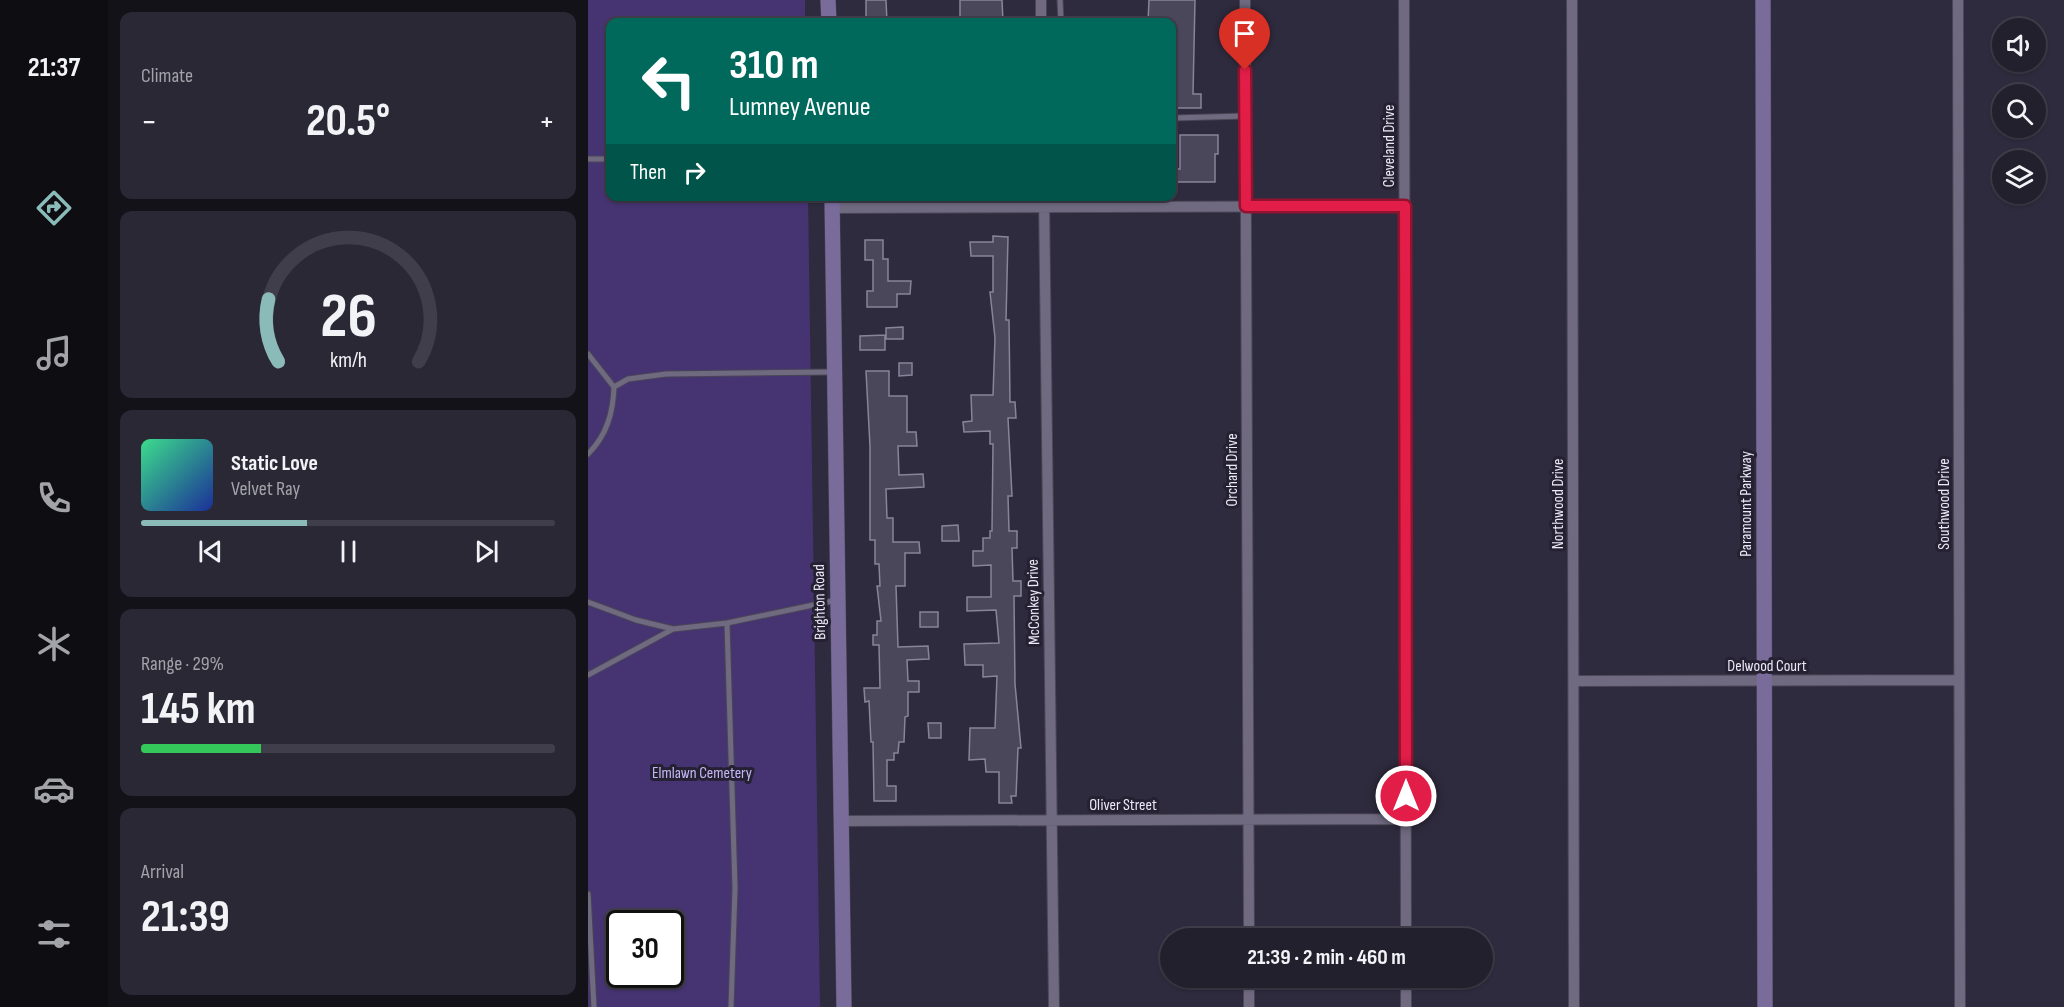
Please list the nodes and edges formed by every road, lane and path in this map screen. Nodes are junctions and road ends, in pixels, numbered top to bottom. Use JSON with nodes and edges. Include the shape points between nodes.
{"nodes":[{"id":1,"x":828,"y":0,"type":"edge"},
{"id":2,"x":1041,"y":0,"type":"edge"},
{"id":3,"x":1060,"y":0,"type":"edge"},
{"id":4,"x":1245,"y":0,"type":"edge"},
{"id":5,"x":1404,"y":0,"type":"edge"},
{"id":6,"x":1572,"y":0,"type":"edge"},
{"id":7,"x":1762,"y":0,"type":"edge"},
{"id":8,"x":1958,"y":0,"type":"edge"},
{"id":9,"x":829,"y":18,"type":"edge"},
{"id":10,"x":1041,"y":18,"type":"edge"},
{"id":11,"x":1061,"y":18,"type":"edge"},
{"id":12,"x":1246,"y":116,"type":"junction"},
{"id":13,"x":1176,"y":118,"type":"edge"},
{"id":14,"x":588,"y":159,"type":"edge"},
{"id":15,"x":606,"y":159,"type":"edge"},
{"id":16,"x":832,"y":202,"type":"edge"},
{"id":17,"x":1045,"y":202,"type":"edge"},
{"id":18,"x":1132,"y":202,"type":"edge"},
{"id":19,"x":1246,"y":206,"type":"junction"},
{"id":20,"x":1405,"y":206,"type":"junction"},
{"id":21,"x":588,"y":354,"type":"edge"},
{"id":22,"x":834,"y":372,"type":"junction"},
{"id":23,"x":614,"y":387,"type":"junction"},
{"id":24,"x":588,"y":454,"type":"edge"},
{"id":25,"x":838,"y":600,"type":"junction"},
{"id":26,"x":588,"y":602,"type":"edge"},
{"id":27,"x":727,"y":623,"type":"junction"},
{"id":28,"x":673,"y":629,"type":"junction"},
{"id":29,"x":588,"y":675,"type":"edge"},
{"id":30,"x":1959,"y":680,"type":"junction"},
{"id":31,"x":1574,"y":681,"type":"junction"},
{"id":32,"x":1765,"y":681,"type":"junction"},
{"id":33,"x":1406,"y":819,"type":"junction"},
{"id":34,"x":1052,"y":820,"type":"junction"},
{"id":35,"x":1249,"y":820,"type":"junction"},
{"id":36,"x":841,"y":821,"type":"junction"},
{"id":37,"x":588,"y":894,"type":"edge"},
{"id":38,"x":1249,"y":928,"type":"edge"},
{"id":39,"x":1406,"y":928,"type":"edge"},
{"id":40,"x":1249,"y":988,"type":"edge"},
{"id":41,"x":1406,"y":988,"type":"edge"},
{"id":42,"x":594,"y":1007,"type":"edge"},
{"id":43,"x":731,"y":1007,"type":"edge"},
{"id":44,"x":844,"y":1007,"type":"edge"},
{"id":45,"x":1054,"y":1007,"type":"edge"},
{"id":46,"x":1249,"y":1007,"type":"edge"},
{"id":47,"x":1406,"y":1007,"type":"edge"},
{"id":48,"x":1574,"y":1007,"type":"edge"},
{"id":49,"x":1765,"y":1007,"type":"edge"},
{"id":50,"x":1960,"y":1007,"type":"edge"}],
"edges":[{"from":1,"to":9,"type":"street"},
{"from":2,"to":10,"type":"street"},
{"from":3,"to":11,"type":"lane"},
{"from":4,"to":12,"type":"street","name":"Orchard Drive"},
{"from":5,"to":20,"type":"street","name":"Cleveland Drive"},
{"from":6,"to":31,"type":"street","name":"Northwood Drive"},
{"from":7,"to":32,"type":"street","name":"Paramount Parkway"},
{"from":8,"to":30,"type":"street","name":"Southwood Drive"},
{"from":12,"to":13,"type":"lane"},
{"from":12,"to":19,"type":"street","name":"Orchard Drive"},
{"from":14,"to":15,"type":"lane"},
{"from":16,"to":17,"type":"street"},
{"from":16,"to":22,"type":"street","name":"Brighton Road"},
{"from":17,"to":18,"type":"street"},
{"from":17,"to":34,"type":"street","name":"McConkey Drive"},
{"from":18,"to":19,"type":"street"},
{"from":19,"to":20,"type":"street"},
{"from":19,"to":35,"type":"street","name":"Orchard Drive"},
{"from":20,"to":33,"type":"street","name":"Cleveland Drive"},
{"from":21,"to":23,"type":"lane"},
{"from":22,"to":23,"type":"lane","via":[[666,374],[628,379]]},
{"from":22,"to":25,"type":"street","name":"Brighton Road"},
{"from":23,"to":24,"type":"lane","via":[[611,417],[604,434]]},
{"from":25,"to":27,"type":"lane"},
{"from":25,"to":36,"type":"street","name":"Brighton Road"},
{"from":26,"to":28,"type":"lane"},
{"from":27,"to":28,"type":"lane"},
{"from":27,"to":43,"type":"lane","via":[[735,888]]},
{"from":28,"to":29,"type":"lane"},
{"from":30,"to":32,"type":"street","name":"Delwood Court"},
{"from":30,"to":50,"type":"street","name":"Southwood Drive"},
{"from":31,"to":32,"type":"street","name":"Delwood Court"},
{"from":31,"to":48,"type":"street","name":"Northwood Drive"},
{"from":32,"to":49,"type":"street","name":"Paramount Parkway"},
{"from":33,"to":35,"type":"street","name":"Oliver Street"},
{"from":33,"to":39,"type":"street","name":"Cleveland Drive"},
{"from":34,"to":35,"type":"street","name":"Oliver Street"},
{"from":34,"to":36,"type":"street","name":"Oliver Street"},
{"from":34,"to":45,"type":"street","name":"McConkey Drive"},
{"from":35,"to":38,"type":"street","name":"Orchard Drive"},
{"from":36,"to":44,"type":"street","name":"Brighton Road"},
{"from":37,"to":42,"type":"lane"},
{"from":40,"to":46,"type":"street"},
{"from":41,"to":47,"type":"street"}]}
